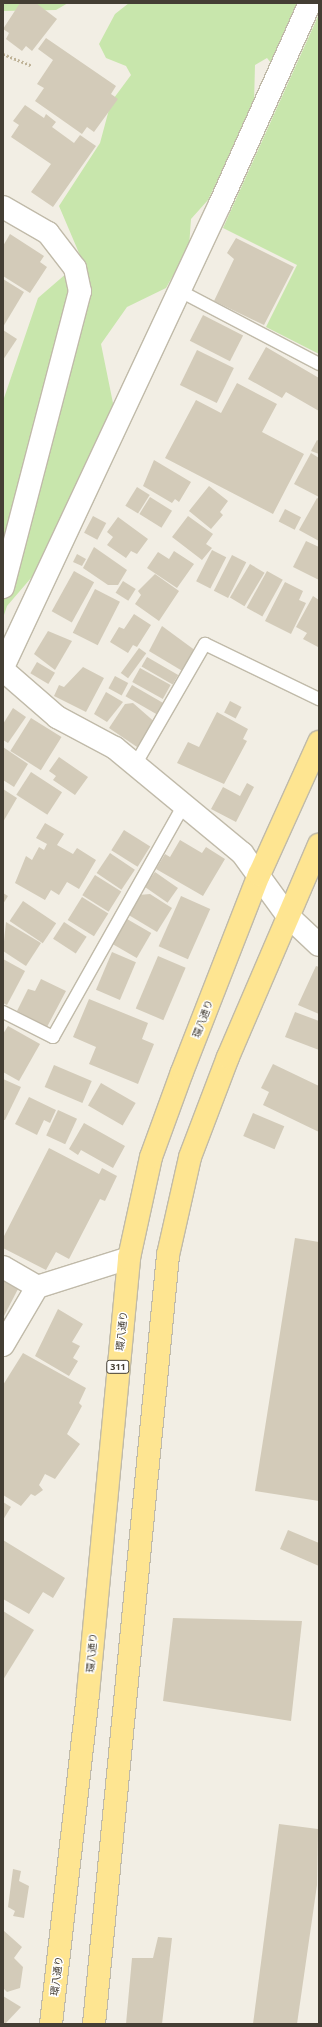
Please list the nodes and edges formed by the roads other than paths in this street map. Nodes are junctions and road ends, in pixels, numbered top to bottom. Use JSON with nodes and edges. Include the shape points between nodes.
{"nodes":[{"id":1,"x":310,"y":3,"type":"edge"},
{"id":2,"x":3,"y":207,"type":"edge"},
{"id":3,"x":180,"y":291,"type":"junction"},
{"id":4,"x":319,"y":364,"type":"edge"},
{"id":5,"x":3,"y":587,"type":"edge"},
{"id":6,"x":3,"y":667,"type":"edge"},
{"id":7,"x":3,"y":670,"type":"edge"},
{"id":8,"x":319,"y":699,"type":"edge"},
{"id":9,"x":319,"y":742,"type":"edge"},
{"id":10,"x":135,"y":765,"type":"junction"},
{"id":11,"x":183,"y":806,"type":"junction"},
{"id":12,"x":319,"y":845,"type":"edge"},
{"id":13,"x":259,"y":875,"type":"junction"},
{"id":14,"x":287,"y":915,"type":"junction"},
{"id":15,"x":319,"y":945,"type":"edge"},
{"id":16,"x":3,"y":1012,"type":"edge"},
{"id":17,"x":130,"y":1258,"type":"junction"},
{"id":18,"x":3,"y":1267,"type":"edge"},
{"id":19,"x":36,"y":1287,"type":"junction"},
{"id":20,"x":3,"y":1345,"type":"edge"},
{"id":21,"x":51,"y":2024,"type":"edge"},
{"id":22,"x":94,"y":2024,"type":"edge"}],
"edges":[{"from":1,"to":3,"type":"street"},
{"from":2,"to":5,"type":"street","via":[[48,234],[75,268],[80,291]]},
{"from":3,"to":4,"type":"lane"},
{"from":3,"to":6,"type":"street"},
{"from":7,"to":10,"type":"street","via":[[57,717],[115,748]]},
{"from":8,"to":10,"type":"lane","via":[[205,644]]},
{"from":9,"to":13,"type":"main road","name":"環八通り","number":"311"},
{"from":10,"to":11,"type":"street"},
{"from":11,"to":13,"type":"street","via":[[242,853]]},
{"from":11,"to":16,"type":"lane","via":[[53,1037]]},
{"from":12,"to":14,"type":"main road"},
{"from":13,"to":14,"type":"street"},
{"from":13,"to":17,"type":"main road","name":"環八通り","number":"311","via":[[151,1157]]},
{"from":14,"to":15,"type":"street"},
{"from":14,"to":22,"type":"main road","via":[[190,1157],[168,1255]]},
{"from":17,"to":19,"type":"street"},
{"from":17,"to":21,"type":"main road","name":"環八通り","number":"311","via":[[88,1701]]},
{"from":18,"to":19,"type":"street"},
{"from":19,"to":20,"type":"street"}]}
